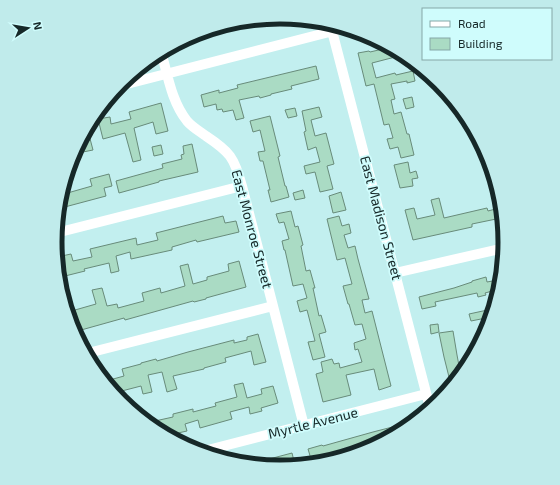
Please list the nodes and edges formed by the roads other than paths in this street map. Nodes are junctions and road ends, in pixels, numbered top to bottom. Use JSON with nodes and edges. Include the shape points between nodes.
{"nodes":[{"id":1,"x":332,"y":30,"type":"edge"},
{"id":2,"x":335,"y":31,"type":"edge"},
{"id":3,"x":163,"y":58,"type":"edge"},
{"id":4,"x":167,"y":74,"type":"junction"},
{"id":5,"x":130,"y":83,"type":"edge"},
{"id":6,"x":242,"y":186,"type":"junction"},
{"id":7,"x":62,"y":231,"type":"edge"},
{"id":8,"x":498,"y":249,"type":"edge"},
{"id":9,"x":395,"y":273,"type":"junction"},
{"id":10,"x":273,"y":306,"type":"junction"},
{"id":11,"x":91,"y":352,"type":"edge"},
{"id":12,"x":426,"y":394,"type":"junction"},
{"id":13,"x":429,"y":403,"type":"edge"},
{"id":14,"x":304,"y":426,"type":"junction"},
{"id":15,"x":211,"y":449,"type":"edge"}],
"edges":[{"from":1,"to":4,"type":"street"},
{"from":2,"to":9,"type":"street","name":"East Madison Street"},
{"from":3,"to":4,"type":"street","name":"East Monroe Street"},
{"from":4,"to":5,"type":"street"},
{"from":4,"to":6,"type":"street","name":"East Monroe Street","via":[[180,112],[193,128],[218,144],[232,158]]},
{"from":6,"to":7,"type":"street"},
{"from":6,"to":10,"type":"street","name":"East Monroe Street"},
{"from":8,"to":9,"type":"street"},
{"from":9,"to":12,"type":"street","name":"East Madison Street"},
{"from":10,"to":11,"type":"street"},
{"from":10,"to":14,"type":"street","name":"East Monroe Street"},
{"from":12,"to":13,"type":"street","name":"East Madison Street"},
{"from":12,"to":14,"type":"street","name":"Myrtle Avenue"},
{"from":14,"to":15,"type":"street","name":"Myrtle Avenue"}]}
